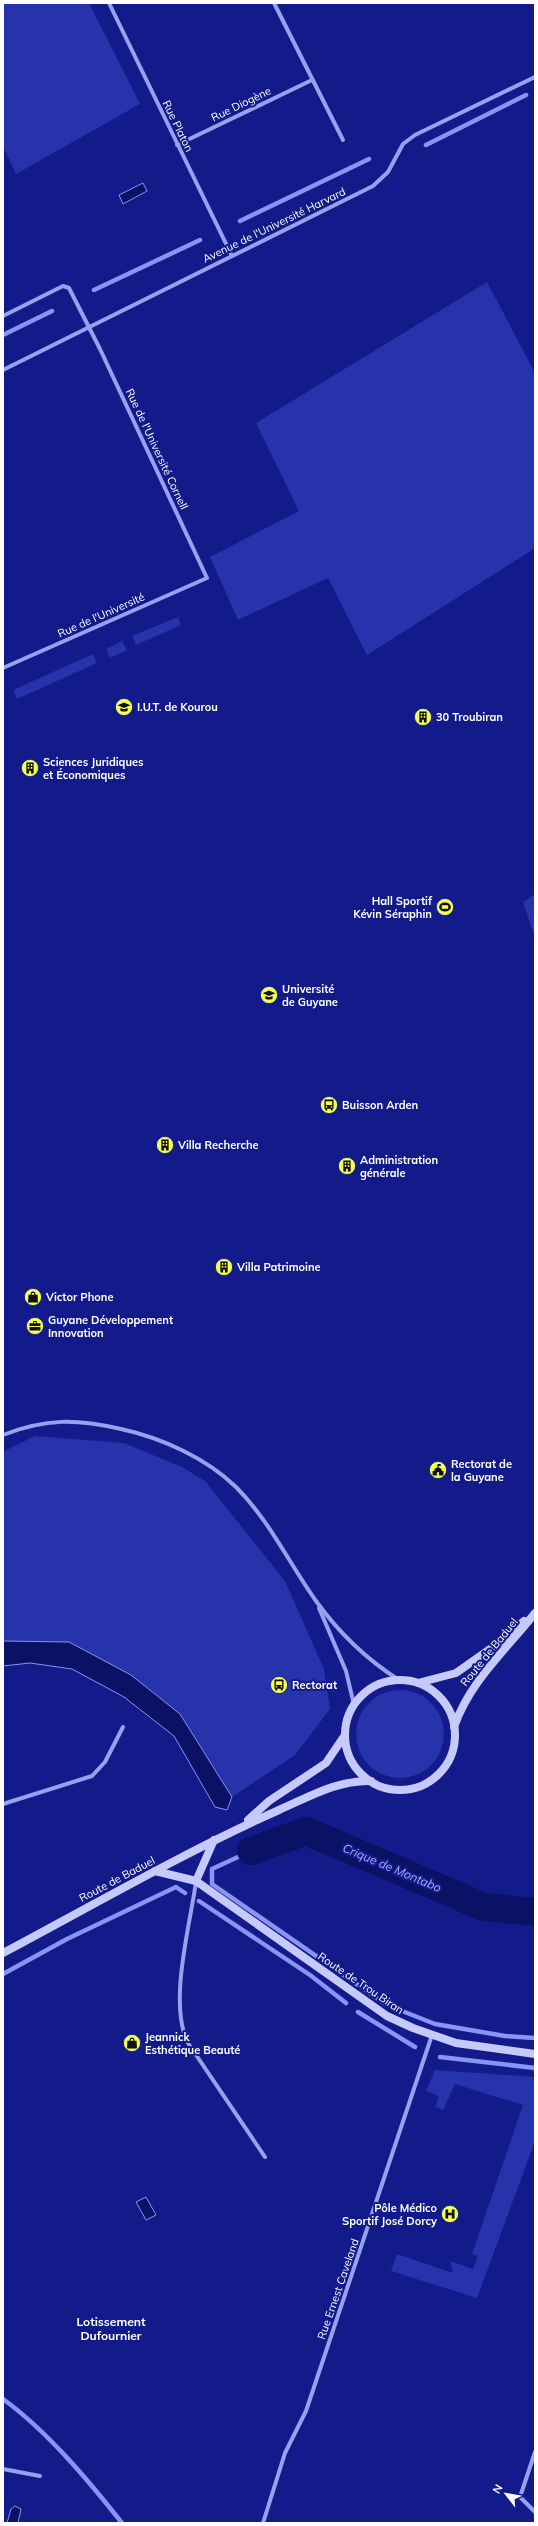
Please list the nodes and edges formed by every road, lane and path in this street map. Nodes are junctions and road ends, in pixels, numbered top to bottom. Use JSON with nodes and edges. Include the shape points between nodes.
{"nodes":[{"id":1,"x":109,"y":3,"type":"edge"},
{"id":2,"x":274,"y":3,"type":"edge"},
{"id":3,"x":535,"y":77,"type":"edge"},
{"id":4,"x":312,"y":80,"type":"junction"},
{"id":5,"x":343,"y":140,"type":"dead end"},
{"id":6,"x":177,"y":145,"type":"junction"},
{"id":7,"x":232,"y":256,"type":"junction"},
{"id":8,"x":3,"y":316,"type":"edge"},
{"id":9,"x":90,"y":328,"type":"junction"},
{"id":10,"x":3,"y":370,"type":"edge"},
{"id":11,"x":207,"y":578,"type":"joint"},
{"id":12,"x":3,"y":668,"type":"edge"},
{"id":13,"x":3,"y":1435,"type":"edge"},
{"id":14,"x":317,"y":1602,"type":"junction"},
{"id":15,"x":535,"y":1612,"type":"edge"},
{"id":16,"x":399,"y":1680,"type":"junction"},
{"id":17,"x":418,"y":1683,"type":"junction"},
{"id":18,"x":354,"y":1705,"type":"junction"},
{"id":19,"x":123,"y":1728,"type":"dead end"},
{"id":20,"x":454,"y":1728,"type":"junction"},
{"id":21,"x":345,"y":1735,"type":"junction"},
{"id":22,"x":370,"y":1782,"type":"junction"},
{"id":23,"x":3,"y":1804,"type":"edge"},
{"id":24,"x":242,"y":1825,"type":"junction"},
{"id":25,"x":214,"y":1840,"type":"junction"},
{"id":26,"x":156,"y":1872,"type":"junction"},
{"id":27,"x":196,"y":1881,"type":"junction"},
{"id":28,"x":3,"y":1953,"type":"edge"},
{"id":29,"x":432,"y":2036,"type":"junction"},
{"id":30,"x":535,"y":2054,"type":"edge"},
{"id":31,"x":265,"y":2157,"type":"dead end"},
{"id":32,"x":535,"y":2452,"type":"edge"},
{"id":33,"x":3,"y":2469,"type":"edge"},
{"id":34,"x":40,"y":2476,"type":"dead end"},
{"id":35,"x":533,"y":2511,"type":"edge"},
{"id":36,"x":263,"y":2523,"type":"edge"}],
"edges":[{"from":1,"to":6,"type":"street","name":"Rue Platon"},
{"from":2,"to":4,"type":"street"},
{"from":3,"to":7,"type":"street","name":"Avenue de l'Université Harvard","via":[[415,135],[403,144],[388,172],[373,186]]},
{"from":4,"to":5,"type":"street"},
{"from":4,"to":6,"type":"street","name":"Rue Diogène"},
{"from":6,"to":7,"type":"street","name":"Rue Platon"},
{"from":7,"to":9,"type":"street","name":"Avenue de l'Université Harvard"},
{"from":8,"to":9,"type":"street","name":"Rue de l'Université Cornell","via":[[63,286],[69,288]]},
{"from":9,"to":10,"type":"street","name":"Avenue de l'Université Harvard"},
{"from":9,"to":11,"type":"street","name":"Rue de l'Université Cornell"},
{"from":11,"to":12,"type":"street","name":"Rue de l'Université"},
{"from":13,"to":14,"type":"street","via":[[44,1422],[85,1421],[137,1432],[182,1450],[220,1473],[250,1504]]},
{"from":14,"to":16,"type":"street","via":[[353,1645],[376,1666]]},
{"from":14,"to":18,"type":"street","via":[[346,1671]]},
{"from":15,"to":17,"type":"main road","name":"Route de Baduel","via":[[500,1642],[456,1673]]},
{"from":15,"to":20,"type":"main road","name":"Route de Baduel","via":[[471,1689]]},
{"from":16,"to":17,"type":"main road"},
{"from":16,"to":18,"type":"main road","via":[[374,1687]]},
{"from":17,"to":20,"type":"main road","via":[[429,1688],[446,1705]]},
{"from":18,"to":21,"type":"main road","via":[[346,1723]]},
{"from":19,"to":23,"type":"street","via":[[105,1762],[92,1776]]},
{"from":20,"to":22,"type":"main road","via":[[454,1744],[444,1768],[426,1783],[398,1790]]},
{"from":21,"to":22,"type":"main road","via":[[352,1761]]},
{"from":21,"to":24,"type":"main road","name":"Route de Baduel","via":[[326,1763],[269,1802]]},
{"from":22,"to":24,"type":"main road","name":"Route de Baduel","via":[[358,1781],[319,1791]]},
{"from":24,"to":25,"type":"main road","name":"Route de Baduel"},
{"from":25,"to":26,"type":"main road","name":"Route de Baduel"},
{"from":25,"to":27,"type":"main road"},
{"from":26,"to":27,"type":"main road","name":"Route de Trou Biran"},
{"from":26,"to":28,"type":"main road","name":"Route de Baduel"},
{"from":27,"to":29,"type":"main road","name":"Route de Trou Biran","via":[[387,2016]]},
{"from":27,"to":31,"type":"street","via":[[180,1990],[180,2022],[188,2043]]},
{"from":29,"to":30,"type":"main road","name":"Route de Trou Biran","via":[[456,2043]]},
{"from":29,"to":36,"type":"street","name":"Rue Ernest Caveland","via":[[306,2411],[285,2452]]},
{"from":32,"to":35,"type":"street","via":[[520,2497]]},
{"from":33,"to":34,"type":"street"}]}
